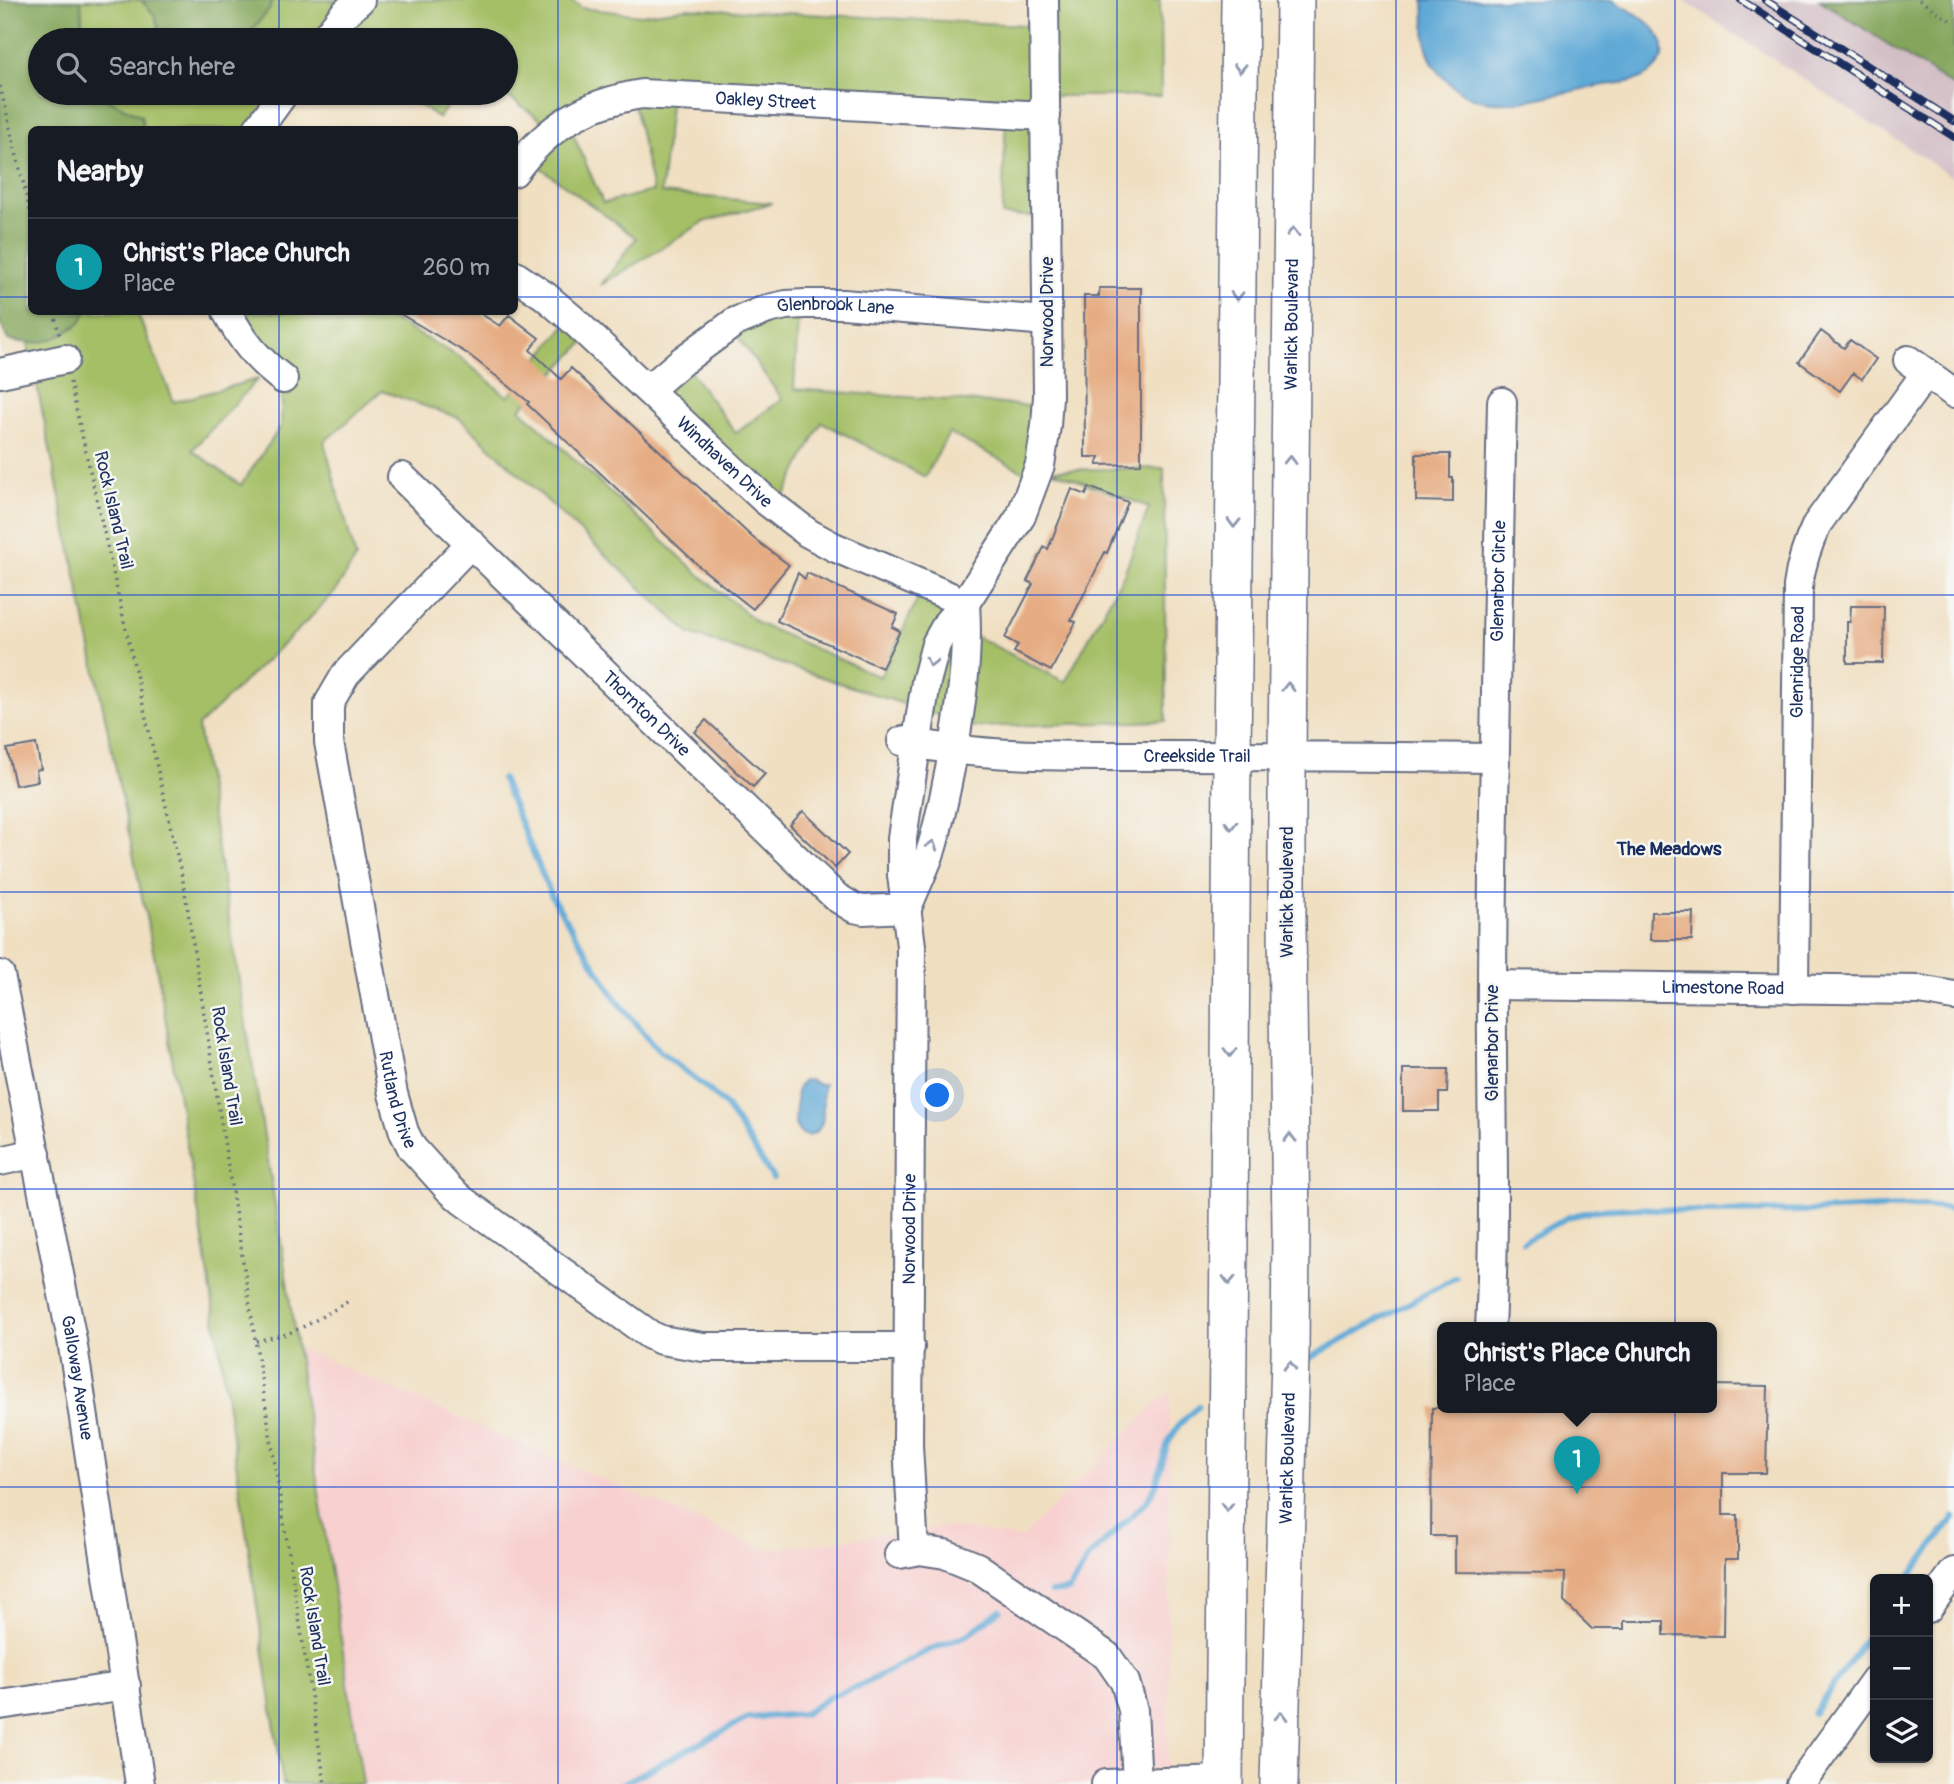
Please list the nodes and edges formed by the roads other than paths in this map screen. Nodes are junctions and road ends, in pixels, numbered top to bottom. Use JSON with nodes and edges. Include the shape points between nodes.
{"nodes":[{"id":1,"x":360,"y":0,"type":"edge"},
{"id":2,"x":1044,"y":0,"type":"edge"},
{"id":3,"x":1240,"y":0,"type":"edge"},
{"id":4,"x":1295,"y":0,"type":"edge"},
{"id":5,"x":333,"y":28,"type":"edge"},
{"id":6,"x":275,"y":105,"type":"edge"},
{"id":7,"x":1046,"y":116,"type":"junction"},
{"id":8,"x":260,"y":126,"type":"edge"},
{"id":9,"x":518,"y":167,"type":"edge"},
{"id":10,"x":518,"y":278,"type":"edge"},
{"id":11,"x":229,"y":315,"type":"edge"},
{"id":12,"x":1047,"y":321,"type":"junction"},
{"id":13,"x":65,"y":359,"type":"road end"},
{"id":14,"x":0,"y":373,"type":"edge"},
{"id":15,"x":283,"y":379,"type":"dead end"},
{"id":16,"x":648,"y":390,"type":"junction"},
{"id":17,"x":1954,"y":393,"type":"edge"},
{"id":18,"x":1502,"y":402,"type":"dead end"},
{"id":19,"x":402,"y":477,"type":"dead end"},
{"id":20,"x":471,"y":543,"type":"junction"},
{"id":21,"x":965,"y":603,"type":"junction"},
{"id":22,"x":910,"y":743,"type":"junction"},
{"id":23,"x":953,"y":750,"type":"junction"},
{"id":24,"x":1287,"y":755,"type":"junction"},
{"id":25,"x":1232,"y":757,"type":"junction"},
{"id":26,"x":1494,"y":758,"type":"junction"},
{"id":27,"x":907,"y":908,"type":"junction"},
{"id":28,"x":0,"y":975,"type":"edge"},
{"id":29,"x":1492,"y":985,"type":"junction"},
{"id":30,"x":1794,"y":989,"type":"junction"},
{"id":31,"x":1954,"y":996,"type":"edge"},
{"id":32,"x":36,"y":1153,"type":"junction"},
{"id":33,"x":0,"y":1161,"type":"edge"},
{"id":34,"x":1490,"y":1322,"type":"edge"},
{"id":35,"x":910,"y":1347,"type":"junction"},
{"id":36,"x":1954,"y":1572,"type":"edge"},
{"id":37,"x":1933,"y":1601,"type":"edge"},
{"id":38,"x":126,"y":1686,"type":"junction"},
{"id":39,"x":1870,"y":1688,"type":"edge"},
{"id":40,"x":0,"y":1705,"type":"edge"},
{"id":41,"x":1137,"y":1782,"type":"junction"},
{"id":42,"x":1224,"y":1782,"type":"edge"},
{"id":43,"x":1806,"y":1782,"type":"edge"},
{"id":44,"x":140,"y":1784,"type":"edge"},
{"id":45,"x":1106,"y":1784,"type":"edge"},
{"id":46,"x":1279,"y":1784,"type":"edge"}],
"edges":[{"from":1,"to":5,"type":"street"},
{"from":2,"to":7,"type":"street","name":"Norwood Drive"},
{"from":3,"to":25,"type":"main road","one_way":true},
{"from":24,"to":4,"type":"main road","name":"Warlick Boulevard","one_way":true},
{"from":6,"to":8,"type":"street"},
{"from":7,"to":9,"type":"street","name":"Oakley Street","via":[[642,94],[617,98],[567,120]]},
{"from":7,"to":12,"type":"street","name":"Norwood Drive"},
{"from":10,"to":16,"type":"street","name":"Windhaven Drive","via":[[545,296]]},
{"from":11,"to":15,"type":"street","via":[[252,352]]},
{"from":12,"to":16,"type":"street","name":"Glenbrook Lane","via":[[843,304],[786,305],[735,322]]},
{"from":12,"to":21,"type":"street","name":"Norwood Drive","via":[[1046,426],[1038,472],[1021,516]]},
{"from":13,"to":14,"type":"street"},
{"from":16,"to":21,"type":"street","name":"Windhaven Drive","via":[[765,500],[808,533]]},
{"from":17,"to":30,"type":"street","name":"Glenridge Road","via":[[1917,366],[1817,524],[1801,563]]},
{"from":18,"to":26,"type":"street","name":"Glenarbor Circle"},
{"from":19,"to":20,"type":"street","name":"Thornton Drive"},
{"from":20,"to":27,"type":"street","name":"Thornton Drive","via":[[836,897],[863,910]]},
{"from":20,"to":35,"type":"street","name":"Rutland Drive","via":[[346,674],[329,703],[329,742],[393,1094],[412,1147],[463,1201],[661,1340],[703,1347]]},
{"from":21,"to":22,"type":"street","name":"Norwood Drive","one_way":true,"via":[[936,644]]},
{"from":21,"to":23,"type":"street","name":"Norwood Drive","via":[[965,679]]},
{"from":22,"to":23,"type":"street","name":"Creekside Trail"},
{"from":22,"to":27,"type":"street","name":"Norwood Drive","via":[[902,838]]},
{"from":23,"to":25,"type":"street","name":"Creekside Trail","via":[[1021,756]]},
{"from":27,"to":23,"type":"street","name":"Norwood Drive","one_way":true,"via":[[940,817]]},
{"from":24,"to":25,"type":"street","name":"Creekside Trail"},
{"from":24,"to":26,"type":"street","name":"Creekside Trail"},
{"from":46,"to":24,"type":"main road","name":"Warlick Boulevard","one_way":true,"via":[[1292,1230]]},
{"from":25,"to":42,"type":"main road","one_way":true},
{"from":26,"to":29,"type":"street","name":"Glenarbor Drive"},
{"from":27,"to":35,"type":"street","name":"Norwood Drive","via":[[911,946]]},
{"from":28,"to":32,"type":"street","name":"Galloway Avenue"},
{"from":29,"to":30,"type":"street","name":"Limestone Road"},
{"from":29,"to":34,"type":"street","name":"Glenarbor Drive"},
{"from":30,"to":31,"type":"street","name":"Limestone Road","via":[[1920,990]]},
{"from":32,"to":33,"type":"street"},
{"from":32,"to":38,"type":"street","name":"Galloway Avenue","via":[[72,1340]]},
{"from":35,"to":41,"type":"street","name":"Norwood Drive","via":[[905,1553],[945,1554],[977,1567],[1107,1656],[1125,1682],[1133,1710]]},
{"from":36,"to":37,"type":"street"},
{"from":38,"to":40,"type":"street"},
{"from":38,"to":44,"type":"street","name":"Galloway Avenue"},
{"from":39,"to":43,"type":"street"},
{"from":41,"to":42,"type":"street"},
{"from":41,"to":45,"type":"street"}]}
